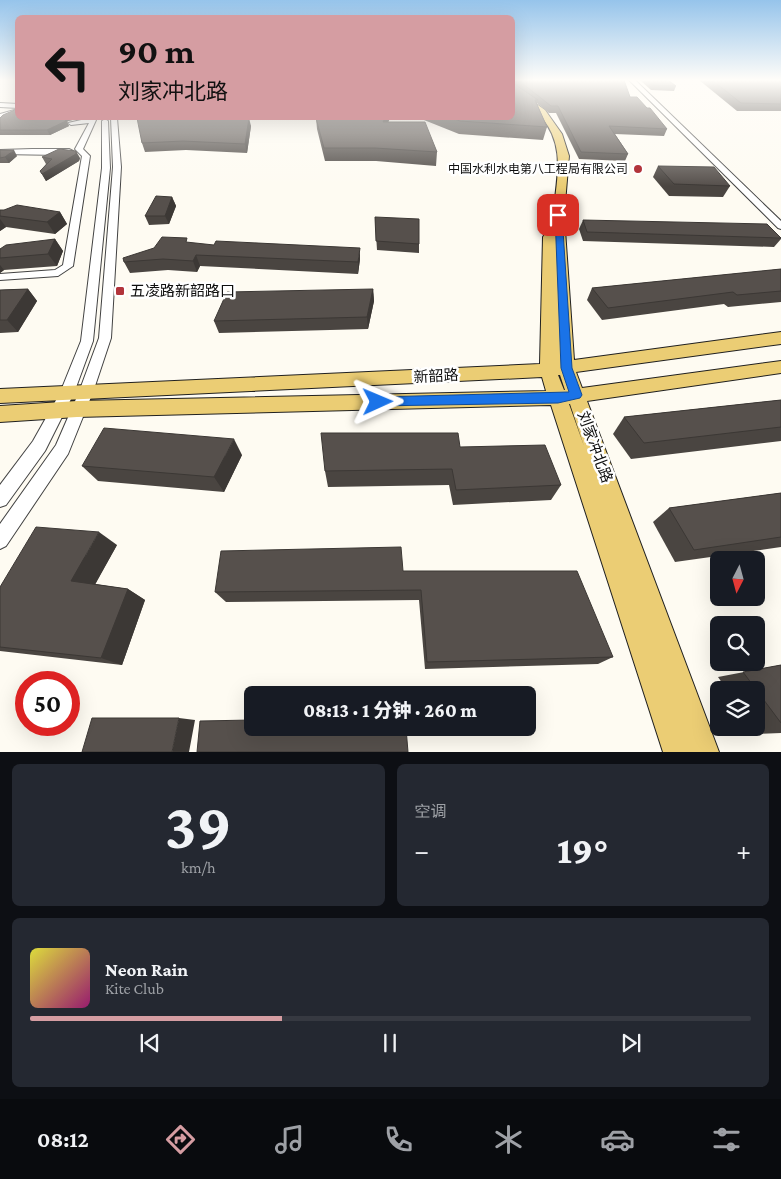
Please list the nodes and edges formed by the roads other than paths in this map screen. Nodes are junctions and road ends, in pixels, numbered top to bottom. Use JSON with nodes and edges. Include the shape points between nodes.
{"nodes":[{"id":1,"x":538,"y":115,"type":"edge"},
{"id":2,"x":544,"y":115,"type":"edge"},
{"id":3,"x":667,"y":115,"type":"edge"},
{"id":4,"x":87,"y":120,"type":"edge"},
{"id":5,"x":96,"y":120,"type":"edge"},
{"id":6,"x":97,"y":120,"type":"edge"},
{"id":7,"x":113,"y":120,"type":"edge"},
{"id":8,"x":71,"y":123,"type":"dead end"},
{"id":9,"x":94,"y":145,"type":"junction"},
{"id":10,"x":0,"y":152,"type":"edge"},
{"id":11,"x":781,"y":226,"type":"edge"},
{"id":12,"x":0,"y":277,"type":"edge"},
{"id":13,"x":781,"y":338,"type":"edge"},
{"id":14,"x":781,"y":367,"type":"edge"},
{"id":15,"x":557,"y":369,"type":"junction"},
{"id":16,"x":86,"y":392,"type":"junction"},
{"id":17,"x":66,"y":393,"type":"junction"},
{"id":18,"x":0,"y":396,"type":"edge"},
{"id":19,"x":567,"y":397,"type":"junction"},
{"id":20,"x":79,"y":410,"type":"junction"},
{"id":21,"x":58,"y":411,"type":"junction"},
{"id":22,"x":0,"y":414,"type":"edge"},
{"id":23,"x":0,"y":499,"type":"edge"},
{"id":24,"x":0,"y":540,"type":"edge"},
{"id":25,"x":679,"y":752,"type":"edge"},
{"id":26,"x":704,"y":752,"type":"edge"}],
"edges":[{"from":1,"to":15,"type":"main road","name":"刘家冲北路","via":[[551,134],[556,156],[549,213]]},
{"from":2,"to":15,"type":"main road","name":"刘家冲北路","via":[[558,134],[564,156],[558,215]]},
{"from":3,"to":11,"type":"street"},
{"from":4,"to":8,"type":"street"},
{"from":5,"to":9,"type":"street","via":[[92,127]]},
{"from":6,"to":9,"type":"street"},
{"from":7,"to":9,"type":"street"},
{"from":9,"to":10,"type":"street","via":[[61,153]]},
{"from":9,"to":12,"type":"street","via":[[86,156],[71,215],[68,266],[58,272]]},
{"from":9,"to":16,"type":"street","via":[[117,166],[105,338]]},
{"from":9,"to":17,"type":"street","via":[[106,168],[87,341]]},
{"from":13,"to":15,"type":"main road","name":"新韶路"},
{"from":14,"to":19,"type":"main road","name":"新韶路"},
{"from":15,"to":16,"type":"main road","name":"新韶路"},
{"from":15,"to":19,"type":"main road","name":"刘家冲北路"},
{"from":16,"to":17,"type":"main road","name":"新韶路"},
{"from":16,"to":20,"type":"street"},
{"from":17,"to":18,"type":"main road","name":"新韶路"},
{"from":17,"to":21,"type":"street"},
{"from":19,"to":20,"type":"main road","name":"新韶路"},
{"from":19,"to":25,"type":"main road","name":"刘家冲北路"},
{"from":19,"to":26,"type":"main road","name":"刘家冲北路"},
{"from":20,"to":21,"type":"main road","name":"新韶路"},
{"from":20,"to":24,"type":"street","via":[[62,449]]},
{"from":21,"to":22,"type":"main road","name":"新韶路"},
{"from":21,"to":23,"type":"street","via":[[40,446]]}]}
